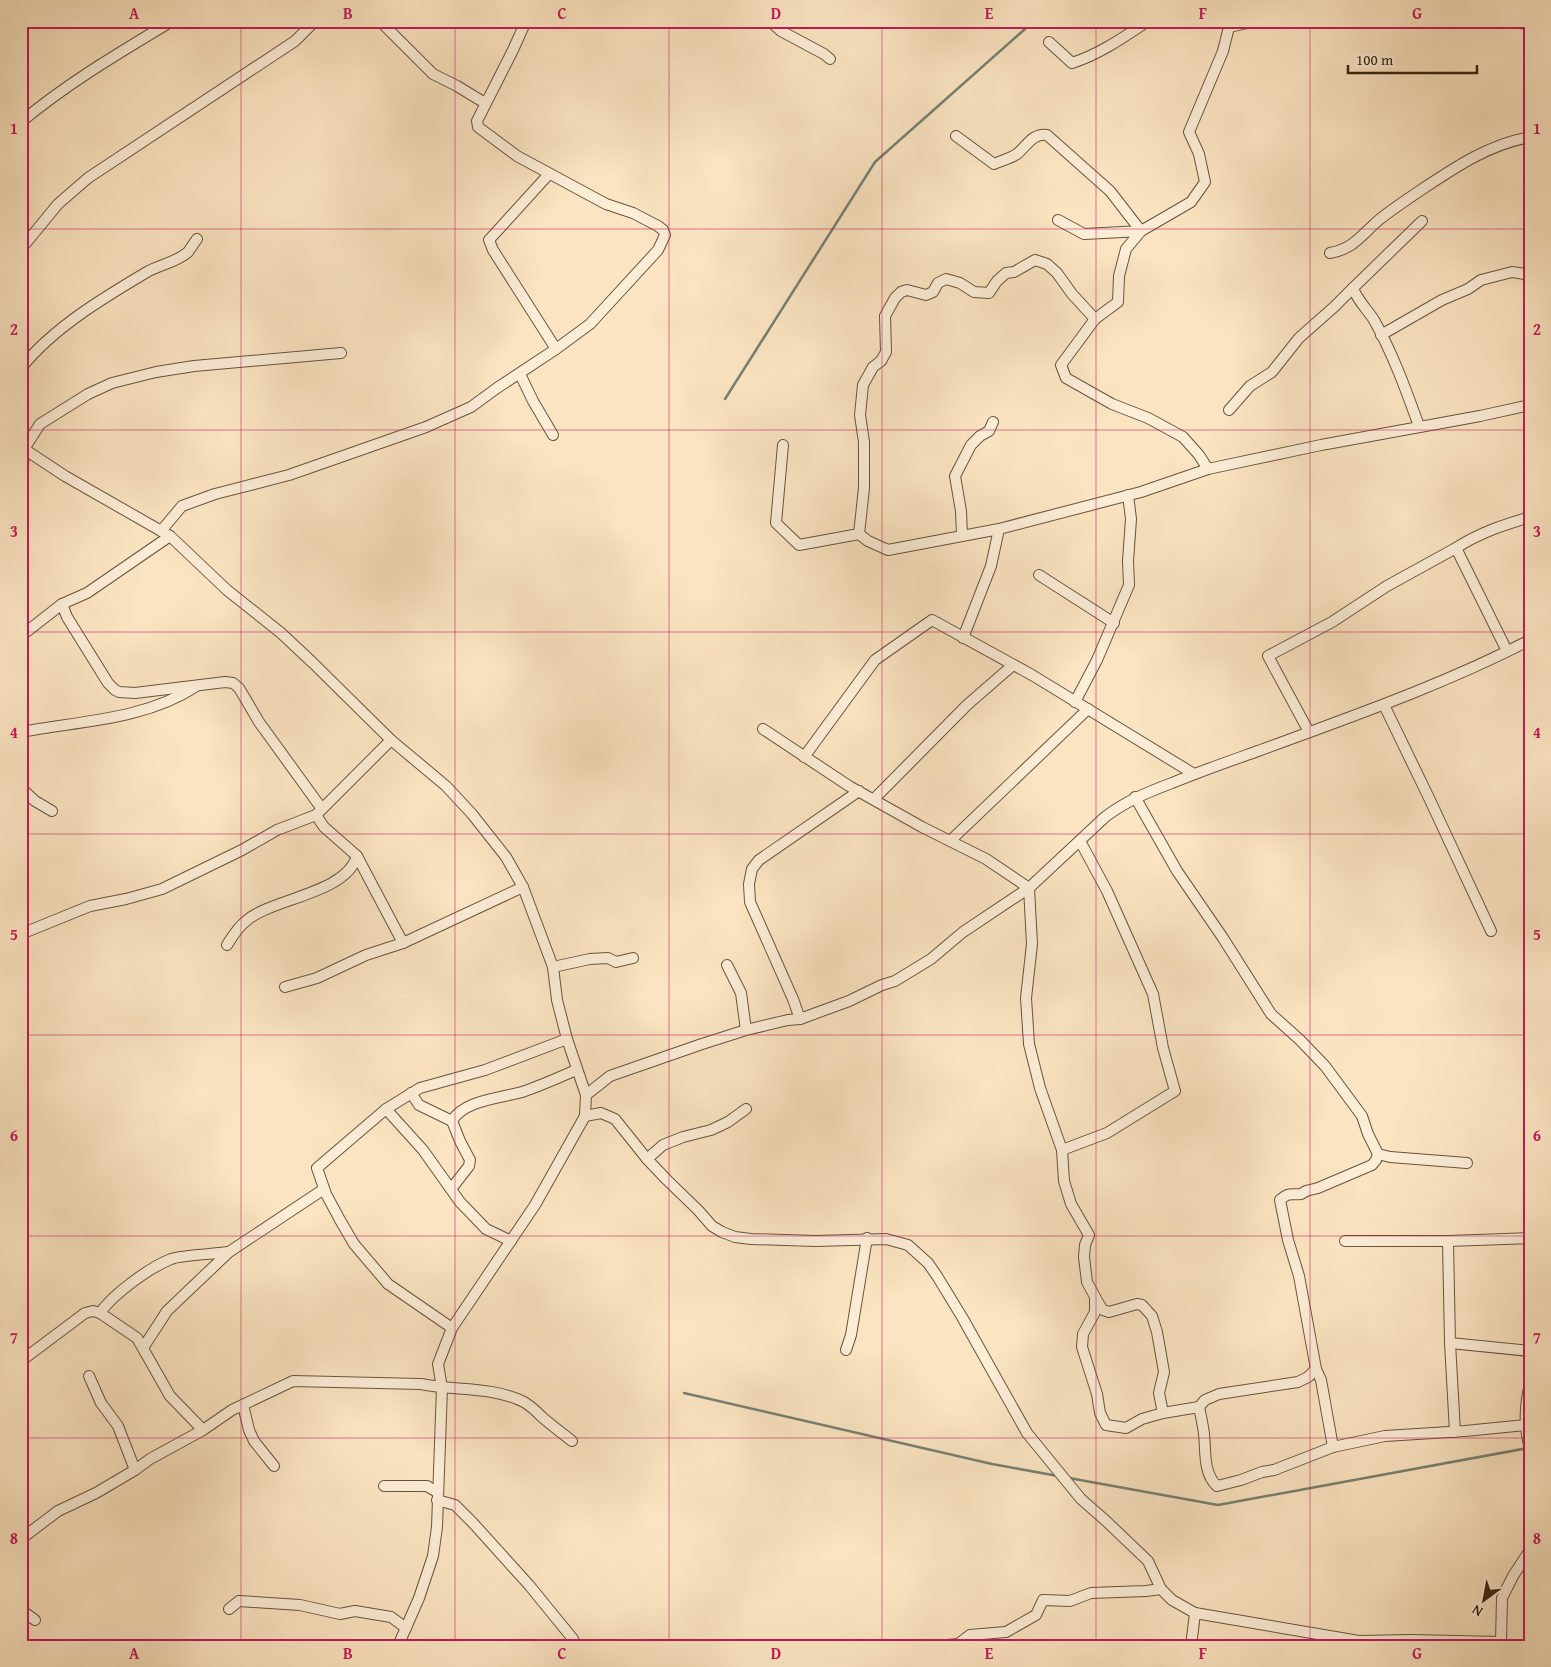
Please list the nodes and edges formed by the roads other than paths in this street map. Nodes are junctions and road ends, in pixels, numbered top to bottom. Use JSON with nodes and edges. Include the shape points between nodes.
{"nodes":[{"id":1,"x":172,"y":21,"type":"edge"},
{"id":2,"x":315,"y":21,"type":"edge"},
{"id":3,"x":380,"y":21,"type":"edge"},
{"id":4,"x":526,"y":21,"type":"edge"},
{"id":5,"x":770,"y":21,"type":"edge"},
{"id":6,"x":1148,"y":21,"type":"edge"},
{"id":7,"x":1257,"y":21,"type":"edge"},
{"id":8,"x":1498,"y":21,"type":"edge"},
{"id":9,"x":1227,"y":24,"type":"edge"},
{"id":10,"x":1530,"y":24,"type":"edge"},
{"id":11,"x":1049,"y":42,"type":"dead end"},
{"id":12,"x":830,"y":59,"type":"dead end"},
{"id":13,"x":485,"y":103,"type":"junction"},
{"id":14,"x":21,"y":122,"type":"edge"},
{"id":15,"x":956,"y":136,"type":"dead end"},
{"id":16,"x":1530,"y":137,"type":"edge"},
{"id":17,"x":549,"y":174,"type":"junction"},
{"id":18,"x":1058,"y":220,"type":"dead end"},
{"id":19,"x":1422,"y":220,"type":"dead end"},
{"id":20,"x":1141,"y":231,"type":"junction"},
{"id":21,"x":197,"y":239,"type":"dead end"},
{"id":22,"x":21,"y":249,"type":"edge"},
{"id":23,"x":1330,"y":253,"type":"dead end"},
{"id":24,"x":1530,"y":280,"type":"edge"},
{"id":25,"x":1353,"y":288,"type":"junction"},
{"id":26,"x":1095,"y":320,"type":"junction"},
{"id":27,"x":1381,"y":335,"type":"junction"},
{"id":28,"x":556,"y":349,"type":"junction"},
{"id":29,"x":341,"y":353,"type":"dead end"},
{"id":30,"x":21,"y":368,"type":"edge"},
{"id":31,"x":520,"y":374,"type":"junction"},
{"id":32,"x":1530,"y":404,"type":"edge"},
{"id":33,"x":1229,"y":410,"type":"dead end"},
{"id":34,"x":993,"y":422,"type":"dead end"},
{"id":35,"x":1419,"y":426,"type":"junction"},
{"id":36,"x":553,"y":436,"type":"dead end"},
{"id":37,"x":783,"y":445,"type":"dead end"},
{"id":38,"x":23,"y":448,"type":"edge"},
{"id":39,"x":21,"y":468,"type":"edge"},
{"id":40,"x":1208,"y":468,"type":"junction"},
{"id":41,"x":1128,"y":495,"type":"junction"},
{"id":42,"x":1530,"y":517,"type":"edge"},
{"id":43,"x":999,"y":530,"type":"junction"},
{"id":44,"x":165,"y":534,"type":"junction"},
{"id":45,"x":859,"y":534,"type":"junction"},
{"id":46,"x":962,"y":536,"type":"junction"},
{"id":47,"x":1456,"y":548,"type":"junction"},
{"id":48,"x":1039,"y":575,"type":"dead end"},
{"id":49,"x":62,"y":604,"type":"junction"},
{"id":50,"x":1114,"y":623,"type":"junction"},
{"id":51,"x":21,"y":636,"type":"edge"},
{"id":52,"x":963,"y":638,"type":"junction"},
{"id":53,"x":1530,"y":640,"type":"edge"},
{"id":54,"x":1508,"y":651,"type":"junction"},
{"id":55,"x":1013,"y":665,"type":"junction"},
{"id":56,"x":198,"y":685,"type":"junction"},
{"id":57,"x":1075,"y":702,"type":"junction"},
{"id":58,"x":1384,"y":705,"type":"junction"},
{"id":59,"x":1088,"y":709,"type":"junction"},
{"id":60,"x":763,"y":729,"type":"dead end"},
{"id":61,"x":21,"y":732,"type":"edge"},
{"id":62,"x":1309,"y":732,"type":"junction"},
{"id":63,"x":391,"y":740,"type":"junction"},
{"id":64,"x":804,"y":756,"type":"junction"},
{"id":65,"x":1194,"y":774,"type":"junction"},
{"id":66,"x":21,"y":788,"type":"edge"},
{"id":67,"x":859,"y":791,"type":"junction"},
{"id":68,"x":1135,"y":797,"type":"junction"},
{"id":69,"x":874,"y":799,"type":"junction"},
{"id":70,"x":52,"y":811,"type":"dead end"},
{"id":71,"x":319,"y":812,"type":"junction"},
{"id":72,"x":1080,"y":840,"type":"junction"},
{"id":73,"x":950,"y":841,"type":"junction"},
{"id":74,"x":356,"y":856,"type":"junction"},
{"id":75,"x":523,"y":887,"type":"junction"},
{"id":76,"x":1029,"y":888,"type":"junction"},
{"id":77,"x":1491,"y":931,"type":"dead end"},
{"id":78,"x":21,"y":934,"type":"edge"},
{"id":79,"x":403,"y":943,"type":"junction"},
{"id":80,"x":227,"y":945,"type":"dead end"},
{"id":81,"x":633,"y":958,"type":"dead end"},
{"id":82,"x":727,"y":965,"type":"dead end"},
{"id":83,"x":553,"y":967,"type":"junction"},
{"id":84,"x":285,"y":987,"type":"dead end"},
{"id":85,"x":800,"y":1019,"type":"junction"},
{"id":86,"x":746,"y":1030,"type":"junction"},
{"id":87,"x":567,"y":1039,"type":"junction"},
{"id":88,"x":576,"y":1070,"type":"junction"},
{"id":89,"x":412,"y":1093,"type":"junction"},
{"id":90,"x":586,"y":1095,"type":"junction"},
{"id":91,"x":386,"y":1109,"type":"junction"},
{"id":92,"x":746,"y":1110,"type":"dead end"},
{"id":93,"x":585,"y":1116,"type":"junction"},
{"id":94,"x":452,"y":1121,"type":"junction"},
{"id":95,"x":1062,"y":1150,"type":"junction"},
{"id":96,"x":1378,"y":1154,"type":"junction"},
{"id":97,"x":647,"y":1159,"type":"junction"},
{"id":98,"x":1467,"y":1163,"type":"dead end"},
{"id":99,"x":450,"y":1188,"type":"junction"},
{"id":100,"x":324,"y":1189,"type":"junction"},
{"id":101,"x":867,"y":1238,"type":"junction"},
{"id":102,"x":1530,"y":1238,"type":"edge"},
{"id":103,"x":511,"y":1241,"type":"junction"},
{"id":104,"x":1345,"y":1241,"type":"dead end"},
{"id":105,"x":1448,"y":1241,"type":"junction"},
{"id":106,"x":229,"y":1252,"type":"junction"},
{"id":107,"x":1095,"y":1297,"type":"junction"},
{"id":108,"x":100,"y":1314,"type":"junction"},
{"id":109,"x":452,"y":1328,"type":"junction"},
{"id":110,"x":1450,"y":1343,"type":"junction"},
{"id":111,"x":143,"y":1348,"type":"junction"},
{"id":112,"x":846,"y":1350,"type":"dead end"},
{"id":113,"x":1530,"y":1351,"type":"edge"},
{"id":114,"x":21,"y":1360,"type":"edge"},
{"id":115,"x":1316,"y":1369,"type":"junction"},
{"id":116,"x":90,"y":1376,"type":"dead end"},
{"id":117,"x":1530,"y":1384,"type":"edge"},
{"id":118,"x":442,"y":1388,"type":"junction"},
{"id":119,"x":243,"y":1405,"type":"junction"},
{"id":120,"x":1199,"y":1406,"type":"junction"},
{"id":121,"x":1163,"y":1413,"type":"junction"},
{"id":122,"x":1526,"y":1425,"type":"junction"},
{"id":123,"x":203,"y":1430,"type":"junction"},
{"id":124,"x":1455,"y":1432,"type":"junction"},
{"id":125,"x":572,"y":1441,"type":"dead end"},
{"id":126,"x":1529,"y":1444,"type":"edge"},
{"id":127,"x":1333,"y":1448,"type":"junction"},
{"id":128,"x":274,"y":1466,"type":"dead end"},
{"id":129,"x":135,"y":1470,"type":"junction"},
{"id":130,"x":384,"y":1486,"type":"dead end"},
{"id":131,"x":437,"y":1496,"type":"junction"},
{"id":132,"x":21,"y":1539,"type":"edge"},
{"id":133,"x":1530,"y":1550,"type":"edge"},
{"id":134,"x":1162,"y":1589,"type":"junction"},
{"id":135,"x":21,"y":1610,"type":"edge"},
{"id":136,"x":229,"y":1610,"type":"dead end"},
{"id":137,"x":1195,"y":1613,"type":"junction"},
{"id":138,"x":35,"y":1620,"type":"dead end"},
{"id":139,"x":406,"y":1628,"type":"junction"},
{"id":140,"x":1502,"y":1644,"type":"edge"},
{"id":141,"x":398,"y":1646,"type":"edge"},
{"id":142,"x":575,"y":1646,"type":"edge"},
{"id":143,"x":936,"y":1646,"type":"edge"},
{"id":144,"x":1191,"y":1646,"type":"edge"}],
"edges":[{"from":1,"to":14,"type":"street","via":[[83,75]]},
{"from":2,"to":22,"type":"street","via":[[295,41],[88,178],[58,204]]},
{"from":3,"to":13,"type":"street","via":[[433,74]]},
{"from":4,"to":13,"type":"street"},
{"from":5,"to":12,"type":"street","via":[[781,31]]},
{"from":6,"to":11,"type":"street","via":[[1088,58],[1072,63]]},
{"from":7,"to":9,"type":"street"},
{"from":8,"to":10,"type":"street"},
{"from":9,"to":20,"type":"street","via":[[1223,51],[1189,132],[1199,154],[1205,182],[1191,202]]},
{"from":13,"to":17,"type":"street","via":[[477,121],[478,127],[517,156]]},
{"from":15,"to":20,"type":"street","via":[[994,164],[1016,155],[1032,138],[1047,135],[1110,191]]},
{"from":16,"to":23,"type":"street","via":[[1487,150],[1414,194],[1344,251]]},
{"from":17,"to":28,"type":"street","via":[[489,240]]},
{"from":17,"to":28,"type":"street","via":[[606,204],[658,226],[665,236],[658,250],[590,324]]},
{"from":18,"to":20,"type":"street","via":[[1084,234]]},
{"from":19,"to":25,"type":"street"},
{"from":20,"to":26,"type":"street","via":[[1126,249],[1118,276],[1118,302]]},
{"from":21,"to":30,"type":"street","via":[[188,252],[149,270],[87,309],[42,345]]},
{"from":24,"to":27,"type":"street","via":[[1525,274],[1512,272],[1481,280]]},
{"from":25,"to":27,"type":"street"},
{"from":25,"to":33,"type":"street","via":[[1299,338],[1272,372],[1250,386]]},
{"from":26,"to":40,"type":"street","via":[[1061,364],[1066,378],[1112,404],[1183,437]]},
{"from":26,"to":45,"type":"street","via":[[1057,273],[1047,264],[1035,260],[1006,273],[989,293],[974,292],[946,279],[926,295],[908,290],[901,292],[885,316],[886,352],[863,385],[860,415],[864,442],[864,488]]},
{"from":27,"to":35,"type":"street","via":[[1403,381]]},
{"from":28,"to":31,"type":"street"},
{"from":29,"to":38,"type":"street","via":[[194,366],[112,383],[40,424]]},
{"from":31,"to":36,"type":"street"},
{"from":31,"to":44,"type":"street","via":[[471,407],[426,427],[289,475],[182,506]]},
{"from":32,"to":35,"type":"street"},
{"from":34,"to":46,"type":"street","via":[[989,431],[971,446],[955,476]]},
{"from":35,"to":40,"type":"street"},
{"from":37,"to":45,"type":"street","via":[[776,523],[798,545]]},
{"from":38,"to":39,"type":"street"},
{"from":38,"to":44,"type":"street"},
{"from":40,"to":41,"type":"street"},
{"from":41,"to":43,"type":"street"},
{"from":41,"to":50,"type":"street","via":[[1131,519],[1129,585]]},
{"from":42,"to":47,"type":"street","via":[[1494,528]]},
{"from":43,"to":46,"type":"street"},
{"from":43,"to":52,"type":"street","via":[[992,566]]},
{"from":44,"to":49,"type":"street","via":[[87,593]]},
{"from":44,"to":63,"type":"street","via":[[301,651]]},
{"from":45,"to":46,"type":"street","via":[[888,550]]},
{"from":47,"to":54,"type":"street"},
{"from":47,"to":62,"type":"street","via":[[1268,656]]},
{"from":48,"to":50,"type":"street"},
{"from":49,"to":51,"type":"street"},
{"from":49,"to":56,"type":"street","via":[[67,617],[115,690],[135,693]]},
{"from":50,"to":57,"type":"street"},
{"from":52,"to":55,"type":"street"},
{"from":52,"to":64,"type":"street","via":[[932,620],[875,660]]},
{"from":53,"to":54,"type":"street"},
{"from":54,"to":58,"type":"street"},
{"from":55,"to":57,"type":"street"},
{"from":55,"to":69,"type":"street","via":[[967,705]]},
{"from":56,"to":61,"type":"street","via":[[170,702],[147,710]]},
{"from":56,"to":71,"type":"street","via":[[225,682],[239,688]]},
{"from":57,"to":59,"type":"street"},
{"from":58,"to":62,"type":"street"},
{"from":58,"to":77,"type":"street"},
{"from":59,"to":65,"type":"street"},
{"from":59,"to":73,"type":"street"},
{"from":60,"to":64,"type":"street"},
{"from":62,"to":65,"type":"street"},
{"from":63,"to":71,"type":"street"},
{"from":63,"to":75,"type":"street","via":[[446,786],[472,814],[506,857]]},
{"from":64,"to":67,"type":"street"},
{"from":65,"to":68,"type":"street"},
{"from":66,"to":70,"type":"street"},
{"from":67,"to":69,"type":"street"},
{"from":67,"to":85,"type":"street","via":[[759,860],[752,869],[750,902]]},
{"from":68,"to":72,"type":"street","via":[[1105,817]]},
{"from":68,"to":96,"type":"street","via":[[1177,871],[1271,1014],[1332,1075],[1362,1116]]},
{"from":69,"to":73,"type":"street"},
{"from":71,"to":74,"type":"street","via":[[324,826]]},
{"from":71,"to":78,"type":"street","via":[[162,889],[90,906]]},
{"from":72,"to":76,"type":"street"},
{"from":72,"to":95,"type":"street","via":[[1108,891],[1153,994],[1175,1091],[1106,1133]]},
{"from":73,"to":76,"type":"street","via":[[986,859]]},
{"from":74,"to":79,"type":"street"},
{"from":74,"to":80,"type":"street","via":[[347,873],[316,891],[246,920]]},
{"from":75,"to":79,"type":"street"},
{"from":75,"to":83,"type":"street"},
{"from":76,"to":85,"type":"street","via":[[963,932],[931,959],[895,980]]},
{"from":76,"to":95,"type":"street","via":[[1032,944],[1026,998],[1029,1044],[1040,1088]]},
{"from":79,"to":84,"type":"street","via":[[366,955],[317,978]]},
{"from":81,"to":83,"type":"street","via":[[616,962],[608,958],[590,959]]},
{"from":82,"to":86,"type":"street","via":[[741,993]]},
{"from":83,"to":87,"type":"street"},
{"from":85,"to":86,"type":"street"},
{"from":86,"to":90,"type":"street","via":[[610,1076]]},
{"from":87,"to":88,"type":"street"},
{"from":87,"to":89,"type":"street"},
{"from":88,"to":90,"type":"street"},
{"from":88,"to":94,"type":"street","via":[[522,1092],[482,1101],[456,1114]]},
{"from":89,"to":91,"type":"street"},
{"from":89,"to":94,"type":"street","via":[[419,1105]]},
{"from":90,"to":93,"type":"street"},
{"from":91,"to":99,"type":"street","via":[[423,1150]]},
{"from":91,"to":100,"type":"street","via":[[317,1168]]},
{"from":92,"to":97,"type":"street","via":[[712,1130],[664,1145]]},
{"from":93,"to":97,"type":"street","via":[[601,1113],[615,1119]]},
{"from":93,"to":103,"type":"street"},
{"from":94,"to":99,"type":"street","via":[[470,1160],[469,1166]]},
{"from":95,"to":107,"type":"street","via":[[1064,1181],[1071,1204],[1089,1235],[1084,1257],[1087,1282]]},
{"from":96,"to":98,"type":"street"},
{"from":96,"to":115,"type":"street","via":[[1372,1165],[1301,1194],[1291,1193],[1280,1200],[1299,1276]]},
{"from":97,"to":101,"type":"street","via":[[712,1226],[735,1237],[816,1241]]},
{"from":99,"to":103,"type":"street","via":[[486,1229]]},
{"from":100,"to":106,"type":"street"},
{"from":100,"to":109,"type":"street","via":[[354,1244],[388,1284]]},
{"from":101,"to":112,"type":"street"},
{"from":101,"to":134,"type":"street","via":[[908,1245],[928,1263],[1027,1433],[1081,1499],[1148,1561]]},
{"from":102,"to":105,"type":"street"},
{"from":103,"to":109,"type":"street"},
{"from":104,"to":105,"type":"street"},
{"from":105,"to":110,"type":"street"},
{"from":106,"to":108,"type":"street","via":[[172,1258],[141,1276],[106,1305]]},
{"from":106,"to":111,"type":"street","via":[[167,1311]]},
{"from":107,"to":121,"type":"street","via":[[1109,1312],[1138,1304],[1152,1316],[1164,1372],[1159,1393]]},
{"from":107,"to":121,"type":"street","via":[[1095,1312],[1082,1334],[1082,1347],[1106,1425],[1126,1428]]},
{"from":108,"to":111,"type":"street","via":[[137,1338]]},
{"from":108,"to":114,"type":"street","via":[[85,1313]]},
{"from":109,"to":118,"type":"street","via":[[438,1364]]},
{"from":110,"to":113,"type":"street"},
{"from":110,"to":124,"type":"street"},
{"from":111,"to":123,"type":"street","via":[[170,1396]]},
{"from":115,"to":120,"type":"street","via":[[1298,1382],[1219,1394]]},
{"from":115,"to":127,"type":"street","via":[[1321,1380]]},
{"from":116,"to":129,"type":"street","via":[[101,1403],[118,1426]]},
{"from":117,"to":122,"type":"street"},
{"from":118,"to":119,"type":"street","via":[[421,1384],[293,1381]]},
{"from":118,"to":125,"type":"street","via":[[480,1390],[523,1402]]},
{"from":118,"to":131,"type":"street"},
{"from":119,"to":123,"type":"street"},
{"from":119,"to":128,"type":"street","via":[[254,1440]]},
{"from":120,"to":121,"type":"street"},
{"from":120,"to":127,"type":"street","via":[[1207,1471],[1217,1486],[1274,1470]]},
{"from":122,"to":124,"type":"street"},
{"from":122,"to":126,"type":"street"},
{"from":123,"to":129,"type":"street"},
{"from":124,"to":127,"type":"street","via":[[1385,1436]]},
{"from":129,"to":132,"type":"street","via":[[58,1511]]},
{"from":130,"to":131,"type":"street","via":[[427,1486]]},
{"from":131,"to":139,"type":"street","via":[[433,1556]]},
{"from":131,"to":142,"type":"street","via":[[455,1505],[472,1523],[573,1639]]},
{"from":133,"to":140,"type":"street","via":[[1502,1598]]},
{"from":134,"to":137,"type":"street","via":[[1172,1600]]},
{"from":134,"to":143,"type":"street","via":[[1091,1593],[1070,1601],[1043,1600],[1036,1615],[1006,1632],[970,1635],[958,1644]]},
{"from":135,"to":138,"type":"street"},
{"from":136,"to":139,"type":"street","via":[[239,1601],[273,1602],[340,1614],[355,1611],[391,1616]]},
{"from":137,"to":140,"type":"street","via":[[1358,1641]]},
{"from":137,"to":144,"type":"street"},
{"from":139,"to":141,"type":"street"}]}
